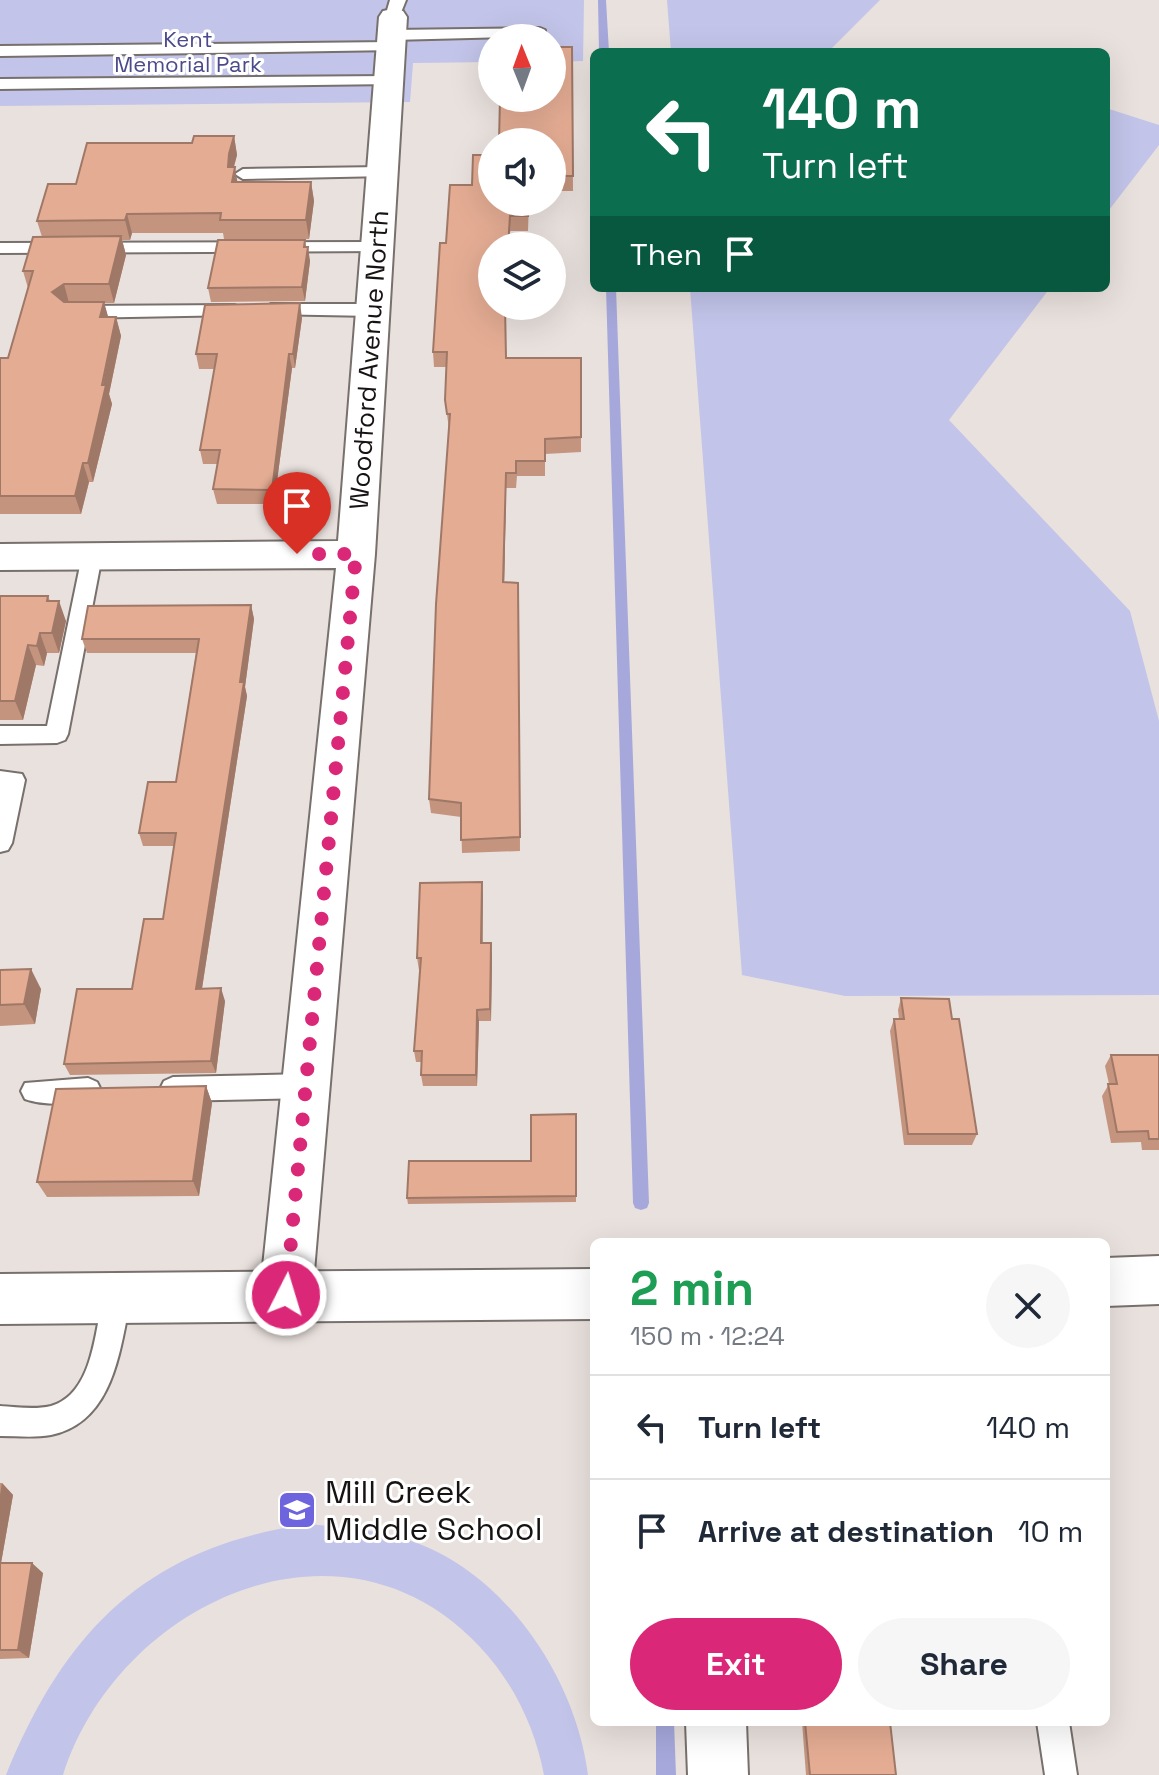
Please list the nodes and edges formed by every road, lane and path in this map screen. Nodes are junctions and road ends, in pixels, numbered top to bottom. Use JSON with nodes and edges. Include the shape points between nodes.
{"nodes":[{"id":1,"x":478,"y":34,"type":"edge"},
{"id":2,"x":393,"y":36,"type":"edge"},
{"id":3,"x":0,"y":51,"type":"edge"},
{"id":4,"x":0,"y":84,"type":"edge"},
{"id":5,"x":382,"y":172,"type":"junction"},
{"id":6,"x":243,"y":174,"type":"dead end"},
{"id":7,"x":377,"y":247,"type":"junction"},
{"id":8,"x":0,"y":248,"type":"edge"},
{"id":9,"x":373,"y":310,"type":"junction"},
{"id":10,"x":69,"y":312,"type":"edge"},
{"id":11,"x":356,"y":554,"type":"junction"},
{"id":12,"x":92,"y":556,"type":"junction"},
{"id":13,"x":0,"y":557,"type":"edge"},
{"id":14,"x":0,"y":735,"type":"edge"},
{"id":15,"x":0,"y":780,"type":"edge"},
{"id":16,"x":0,"y":843,"type":"edge"},
{"id":17,"x":306,"y":1086,"type":"junction"},
{"id":18,"x":109,"y":1089,"type":"edge"},
{"id":19,"x":155,"y":1089,"type":"edge"},
{"id":20,"x":34,"y":1091,"type":"dead end"},
{"id":21,"x":1159,"y":1280,"type":"edge"},
{"id":22,"x":1110,"y":1282,"type":"edge"},
{"id":23,"x":590,"y":1294,"type":"edge"},
{"id":24,"x":286,"y":1295,"type":"junction"},
{"id":25,"x":117,"y":1297,"type":"junction"},
{"id":26,"x":0,"y":1299,"type":"edge"},
{"id":27,"x":0,"y":1421,"type":"edge"},
{"id":28,"x":716,"y":1726,"type":"edge"},
{"id":29,"x":1054,"y":1726,"type":"edge"},
{"id":30,"x":718,"y":1775,"type":"edge"},
{"id":31,"x":1061,"y":1775,"type":"edge"}],
"edges":[{"from":1,"to":2,"type":"lane"},
{"from":2,"to":3,"type":"lane"},
{"from":2,"to":4,"type":"lane"},
{"from":2,"to":5,"type":"street","name":"Woodford Avenue North"},
{"from":5,"to":6,"type":"lane"},
{"from":5,"to":7,"type":"street","name":"Woodford Avenue North"},
{"from":7,"to":8,"type":"lane"},
{"from":7,"to":9,"type":"street","name":"Woodford Avenue North"},
{"from":9,"to":10,"type":"lane"},
{"from":9,"to":11,"type":"street","name":"Woodford Avenue North"},
{"from":11,"to":12,"type":"street"},
{"from":11,"to":17,"type":"street","name":"Woodford Avenue North"},
{"from":12,"to":13,"type":"street"},
{"from":12,"to":14,"type":"lane","via":[[57,734]]},
{"from":15,"to":16,"type":"lane","via":[[14,780]]},
{"from":17,"to":19,"type":"lane"},
{"from":17,"to":24,"type":"street","name":"Woodford Avenue North"},
{"from":18,"to":20,"type":"lane"},
{"from":21,"to":22,"type":"street"},
{"from":23,"to":24,"type":"street"},
{"from":24,"to":25,"type":"street"},
{"from":25,"to":26,"type":"street"},
{"from":25,"to":27,"type":"lane","via":[[94,1391],[76,1409],[54,1420]]},
{"from":28,"to":30,"type":"street"},
{"from":29,"to":31,"type":"lane"}]}
